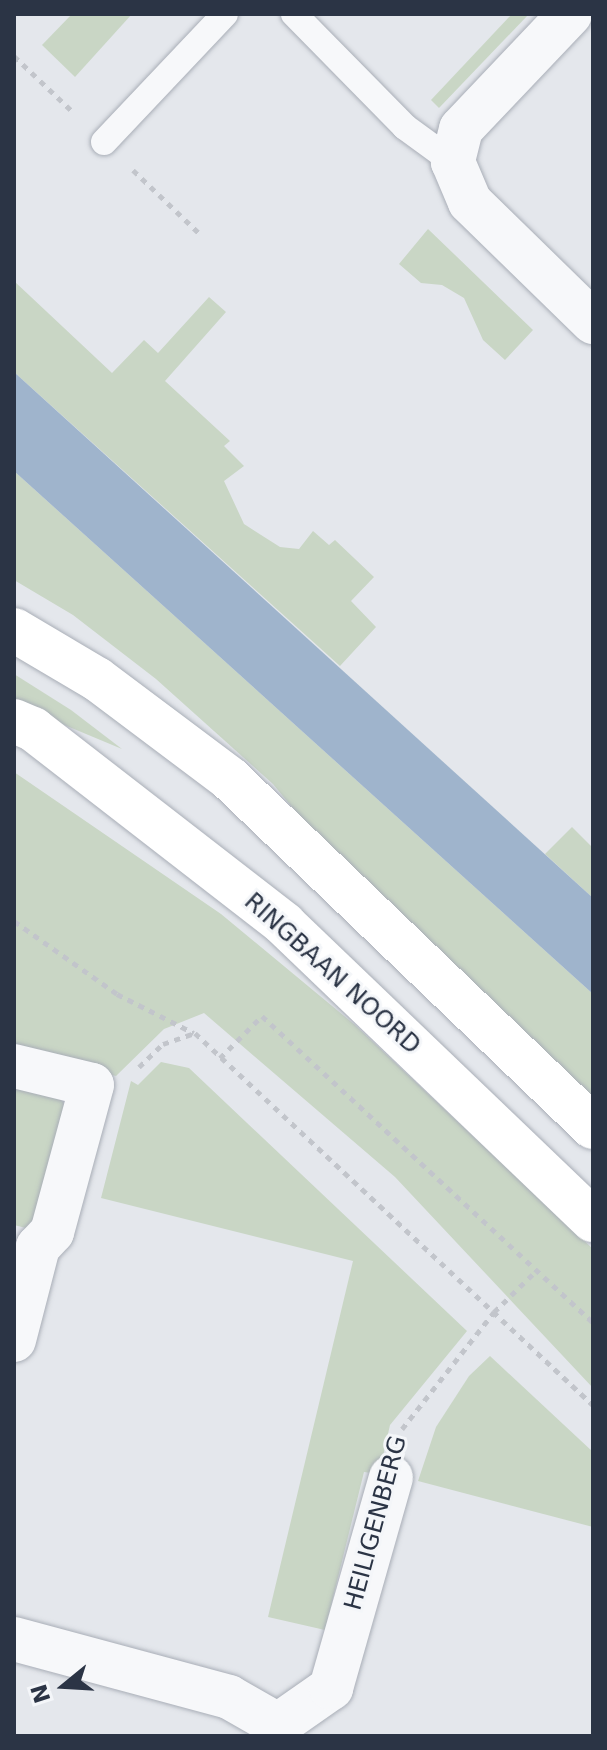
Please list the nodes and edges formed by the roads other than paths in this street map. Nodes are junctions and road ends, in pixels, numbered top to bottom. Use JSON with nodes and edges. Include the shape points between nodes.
{"nodes":[{"id":1,"x":225,"y":14,"type":"edge"},
{"id":2,"x":294,"y":14,"type":"edge"},
{"id":3,"x":570,"y":14,"type":"edge"},
{"id":4,"x":104,"y":142,"type":"dead end"},
{"id":5,"x":453,"y":162,"type":"junction"},
{"id":6,"x":593,"y":322,"type":"edge"},
{"id":7,"x":14,"y":630,"type":"edge"},
{"id":8,"x":14,"y":721,"type":"edge"},
{"id":9,"x":14,"y":1066,"type":"edge"},
{"id":10,"x":593,"y":1127,"type":"edge"},
{"id":11,"x":593,"y":1220,"type":"edge"},
{"id":12,"x":14,"y":1340,"type":"edge"},
{"id":13,"x":391,"y":1477,"type":"road end"},
{"id":14,"x":14,"y":1639,"type":"edge"},
{"id":15,"x":279,"y":1730,"type":"edge"}],
"edges":[{"from":1,"to":4,"type":"lane"},
{"from":2,"to":5,"type":"lane","via":[[405,127]]},
{"from":3,"to":5,"type":"street","via":[[461,129]]},
{"from":5,"to":6,"type":"street","via":[[470,202]]},
{"from":7,"to":10,"type":"main road","via":[[97,679],[230,779]]},
{"from":8,"to":11,"type":"main road","name":"RINGBAAN NOORD","via":[[33,729],[284,924]]},
{"from":9,"to":12,"type":"street","via":[[92,1085],[52,1232],[38,1247]]},
{"from":13,"to":15,"type":"street","name":"HEILIGENBERG","via":[[331,1688]]},
{"from":14,"to":15,"type":"street","via":[[229,1697]]}]}
